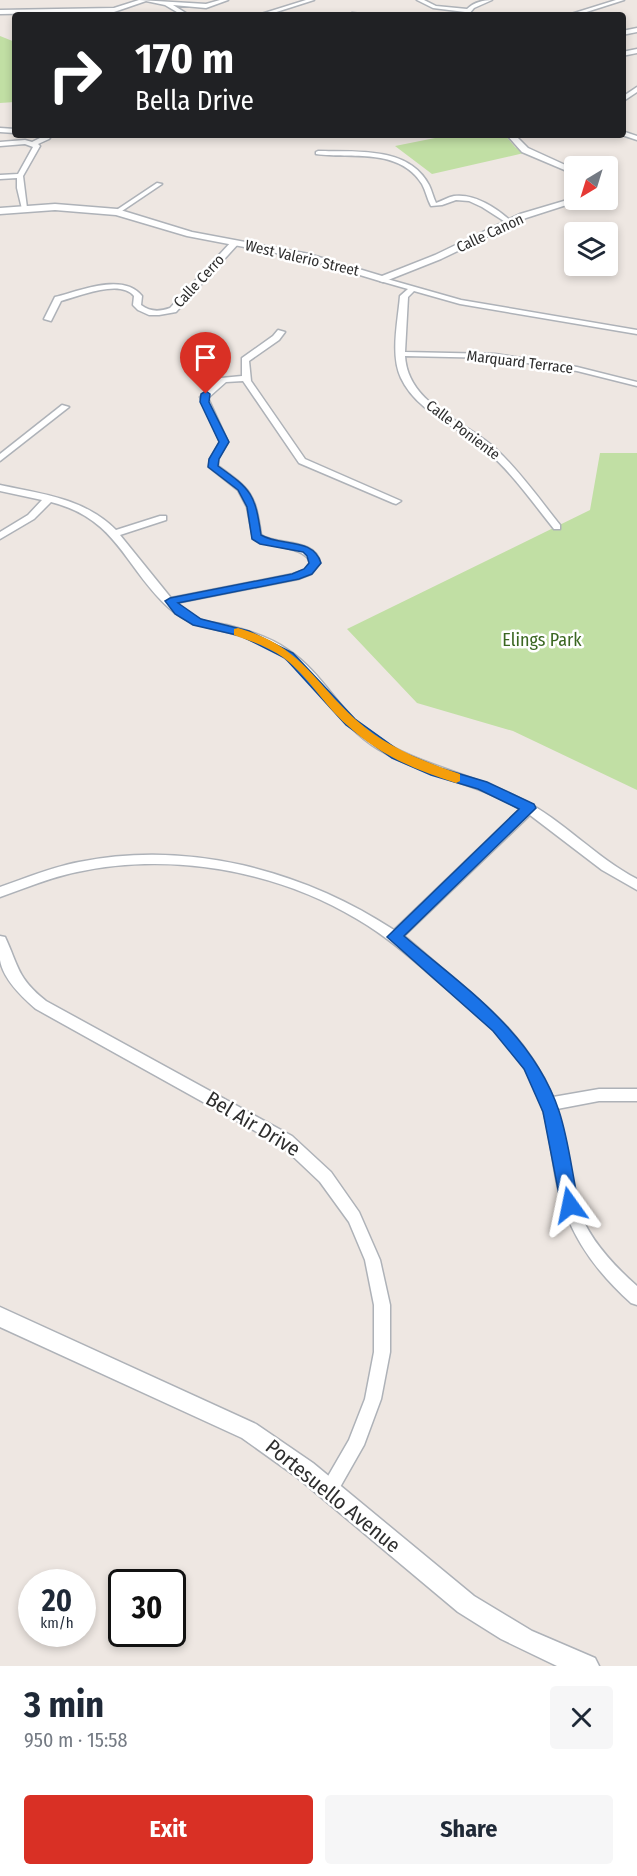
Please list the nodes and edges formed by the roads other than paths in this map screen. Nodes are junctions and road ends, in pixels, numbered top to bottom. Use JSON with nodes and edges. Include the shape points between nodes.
{"nodes":[{"id":1,"x":105,"y":0,"type":"edge"},
{"id":2,"x":146,"y":0,"type":"edge"},
{"id":3,"x":225,"y":0,"type":"edge"},
{"id":4,"x":311,"y":0,"type":"edge"},
{"id":5,"x":420,"y":0,"type":"edge"},
{"id":6,"x":489,"y":0,"type":"edge"},
{"id":7,"x":621,"y":0,"type":"edge"},
{"id":8,"x":164,"y":3,"type":"junction"},
{"id":9,"x":68,"y":5,"type":"dead end"},
{"id":10,"x":77,"y":10,"type":"junction"},
{"id":11,"x":98,"y":11,"type":"junction"},
{"id":12,"x":0,"y":12,"type":"edge"},
{"id":13,"x":180,"y":12,"type":"edge"},
{"id":14,"x":271,"y":12,"type":"edge"},
{"id":15,"x":461,"y":12,"type":"edge"},
{"id":16,"x":468,"y":12,"type":"edge"},
{"id":17,"x":581,"y":12,"type":"edge"},
{"id":18,"x":48,"y":138,"type":"edge"},
{"id":19,"x":514,"y":138,"type":"edge"},
{"id":20,"x":0,"y":144,"type":"edge"},
{"id":21,"x":34,"y":144,"type":"junction"},
{"id":22,"x":318,"y":153,"type":"dead end"},
{"id":23,"x":564,"y":168,"type":"edge"},
{"id":24,"x":20,"y":176,"type":"junction"},
{"id":25,"x":0,"y":177,"type":"edge"},
{"id":26,"x":159,"y":184,"type":"dead end"},
{"id":27,"x":564,"y":204,"type":"edge"},
{"id":28,"x":24,"y":208,"type":"junction"},
{"id":29,"x":0,"y":211,"type":"edge"},
{"id":30,"x":117,"y":212,"type":"junction"},
{"id":31,"x":509,"y":222,"type":"junction"},
{"id":32,"x":235,"y":243,"type":"junction"},
{"id":33,"x":384,"y":278,"type":"junction"},
{"id":34,"x":412,"y":289,"type":"junction"},
{"id":35,"x":48,"y":319,"type":"dead end"},
{"id":36,"x":281,"y":332,"type":"dead end"},
{"id":37,"x":637,"y":332,"type":"edge"},
{"id":38,"x":402,"y":354,"type":"junction"},
{"id":39,"x":248,"y":378,"type":"junction"},
{"id":40,"x":637,"y":384,"type":"edge"},
{"id":41,"x":65,"y":407,"type":"dead end"},
{"id":42,"x":0,"y":458,"type":"edge"},
{"id":43,"x":0,"y":488,"type":"edge"},
{"id":44,"x":47,"y":500,"type":"junction"},
{"id":45,"x":396,"y":501,"type":"dead end"},
{"id":46,"x":163,"y":518,"type":"dead end"},
{"id":47,"x":557,"y":527,"type":"dead end"},
{"id":48,"x":112,"y":534,"type":"junction"},
{"id":49,"x":0,"y":536,"type":"edge"},
{"id":50,"x":170,"y":601,"type":"junction"},
{"id":51,"x":529,"y":808,"type":"junction"},
{"id":52,"x":637,"y":885,"type":"edge"},
{"id":53,"x":0,"y":892,"type":"edge"},
{"id":54,"x":395,"y":937,"type":"junction"},
{"id":55,"x":0,"y":941,"type":"edge"},
{"id":56,"x":637,"y":1095,"type":"edge"},
{"id":57,"x":549,"y":1104,"type":"junction"},
{"id":58,"x":637,"y":1297,"type":"edge"},
{"id":59,"x":0,"y":1317,"type":"edge"},
{"id":60,"x":329,"y":1490,"type":"junction"},
{"id":61,"x":587,"y":1666,"type":"edge"}],
"edges":[{"from":1,"to":11,"type":"street"},
{"from":2,"to":8,"type":"street"},
{"from":2,"to":11,"type":"street"},
{"from":3,"to":8,"type":"street","via":[[206,6]]},
{"from":4,"to":14,"type":"street"},
{"from":5,"to":15,"type":"street"},
{"from":6,"to":16,"type":"street"},
{"from":7,"to":17,"type":"street"},
{"from":8,"to":13,"type":"street"},
{"from":9,"to":10,"type":"street"},
{"from":10,"to":11,"type":"street"},
{"from":10,"to":12,"type":"street"},
{"from":18,"to":21,"type":"street"},
{"from":19,"to":23,"type":"street","via":[[525,150]]},
{"from":20,"to":21,"type":"street"},
{"from":21,"to":24,"type":"street","via":[[37,148]]},
{"from":22,"to":31,"type":"street","via":[[369,153],[394,159],[412,169],[425,184],[433,205],[466,198]]},
{"from":24,"to":25,"type":"street"},
{"from":24,"to":28,"type":"street"},
{"from":26,"to":30,"type":"street"},
{"from":27,"to":31,"type":"street","name":"Calle Canon"},
{"from":28,"to":29,"type":"street","name":"West Valerio Street"},
{"from":28,"to":30,"type":"street","name":"West Valerio Street"},
{"from":30,"to":32,"type":"street","name":"West Valerio Street","via":[[181,232]]},
{"from":31,"to":33,"type":"street","name":"Calle Canon"},
{"from":32,"to":33,"type":"street","name":"West Valerio Street","via":[[309,257]]},
{"from":32,"to":35,"type":"street","name":"Calle Cerro","via":[[173,310],[143,311],[133,290],[112,285],[58,298]]},
{"from":33,"to":34,"type":"street","name":"West Valerio Street"},
{"from":34,"to":37,"type":"street","name":"West Valerio Street","via":[[460,302]]},
{"from":34,"to":38,"type":"street","name":"Calle Poniente","via":[[404,296]]},
{"from":36,"to":39,"type":"street","via":[[245,360]]},
{"from":38,"to":40,"type":"street","name":"Marquard Terrace","via":[[495,356],[577,369]]},
{"from":38,"to":47,"type":"street","name":"Calle Poniente","via":[[405,378],[418,397],[490,448]]},
{"from":39,"to":45,"type":"street","via":[[302,461]]},
{"from":39,"to":50,"type":"street","via":[[224,380],[204,397],[224,442],[213,467],[242,488],[252,507],[256,536],[306,550],[313,554],[315,563],[308,572],[295,577]]},
{"from":41,"to":42,"type":"street"},
{"from":43,"to":44,"type":"street"},
{"from":44,"to":48,"type":"street","via":[[90,512]]},
{"from":44,"to":49,"type":"street","via":[[31,517]]},
{"from":46,"to":48,"type":"street"},
{"from":48,"to":50,"type":"street"},
{"from":50,"to":51,"type":"street","via":[[179,612],[197,622],[244,633],[289,656],[351,722],[397,755],[435,772],[483,786]]},
{"from":51,"to":52,"type":"street"},
{"from":51,"to":54,"type":"street"},
{"from":53,"to":54,"type":"street","via":[[85,865],[147,860],[229,868],[310,891]]},
{"from":54,"to":57,"type":"street","via":[[514,1042],[530,1064]]},
{"from":55,"to":60,"type":"street","name":"Bel Air Drive","via":[[8,968],[25,993],[41,1005],[287,1142],[309,1159],[343,1196],[370,1249],[378,1279],[382,1336],[377,1391],[356,1443]]},
{"from":56,"to":57,"type":"street","via":[[599,1095]]},
{"from":57,"to":58,"type":"street","via":[[573,1213],[600,1260]]},
{"from":59,"to":60,"type":"street","name":"Portesuello Avenue","via":[[249,1431],[283,1452]]},
{"from":60,"to":61,"type":"street","name":"Portesuello Avenue","via":[[466,1604],[515,1635]]}]}
